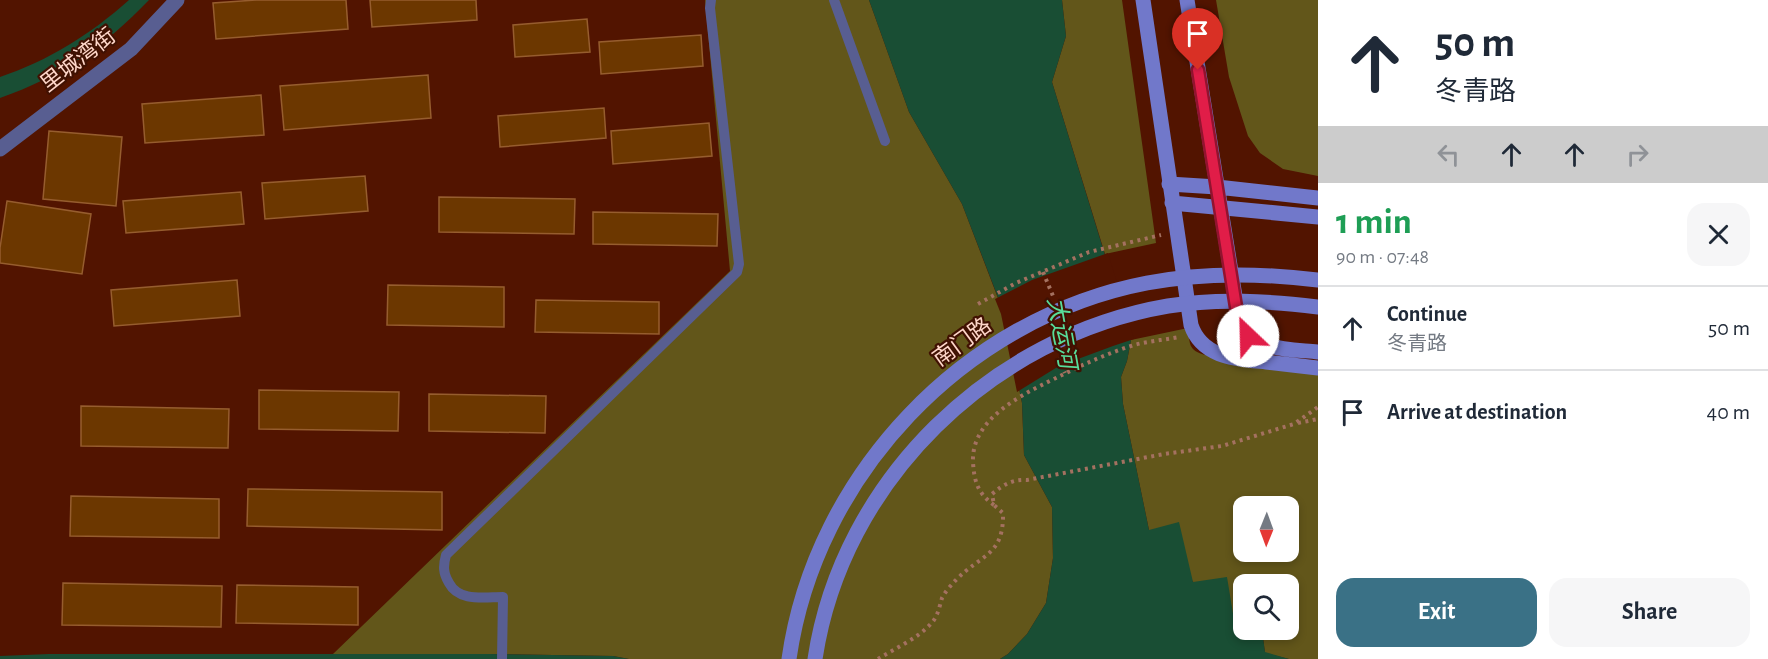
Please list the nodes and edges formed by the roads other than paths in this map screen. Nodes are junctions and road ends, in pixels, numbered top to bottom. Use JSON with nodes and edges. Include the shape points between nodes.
{"nodes":[{"id":1,"x":177,"y":0,"type":"edge"},
{"id":2,"x":711,"y":0,"type":"edge"},
{"id":3,"x":834,"y":0,"type":"edge"},
{"id":4,"x":1143,"y":0,"type":"edge"},
{"id":5,"x":1187,"y":0,"type":"edge"},
{"id":6,"x":885,"y":141,"type":"dead end"},
{"id":7,"x":0,"y":149,"type":"edge"},
{"id":8,"x":1170,"y":184,"type":"junction"},
{"id":9,"x":1217,"y":187,"type":"junction"},
{"id":10,"x":1318,"y":198,"type":"edge"},
{"id":11,"x":1172,"y":203,"type":"junction"},
{"id":12,"x":1220,"y":207,"type":"junction"},
{"id":13,"x":1318,"y":217,"type":"edge"},
{"id":14,"x":1318,"y":280,"type":"edge"},
{"id":15,"x":1318,"y":306,"type":"edge"},
{"id":16,"x":1318,"y":352,"type":"edge"},
{"id":17,"x":1318,"y":368,"type":"edge"},
{"id":18,"x":502,"y":659,"type":"edge"},
{"id":19,"x":789,"y":659,"type":"edge"},
{"id":20,"x":815,"y":659,"type":"edge"}],
"edges":[{"from":1,"to":7,"type":"street","name":"里城湾街","via":[[131,49]]},
{"from":2,"to":18,"type":"lane","via":[[737,272],[447,555],[443,567],[446,578],[459,594],[503,597]]},
{"from":3,"to":6,"type":"lane"},
{"from":4,"to":8,"type":"main road"},
{"from":5,"to":9,"type":"main road"},
{"from":8,"to":9,"type":"main road"},
{"from":8,"to":11,"type":"main road"},
{"from":9,"to":10,"type":"main road"},
{"from":9,"to":12,"type":"main road"},
{"from":11,"to":12,"type":"main road"},
{"from":11,"to":17,"type":"main road","via":[[1194,334],[1207,348],[1225,357]]},
{"from":12,"to":13,"type":"main road"},
{"from":12,"to":16,"type":"main road","via":[[1237,313],[1244,331],[1269,346]]},
{"from":14,"to":19,"type":"main road","name":"南门路","bridge":true,"via":[[1234,273],[1174,278],[1115,290],[1058,311],[1005,338],[956,372],[911,412],[872,458],[840,509],[814,563],[796,620]]},
{"from":15,"to":20,"type":"main road","bridge":true,"via":[[1230,301],[1148,311],[1080,332],[998,375],[928,434],[888,482],[844,562]]}]}
